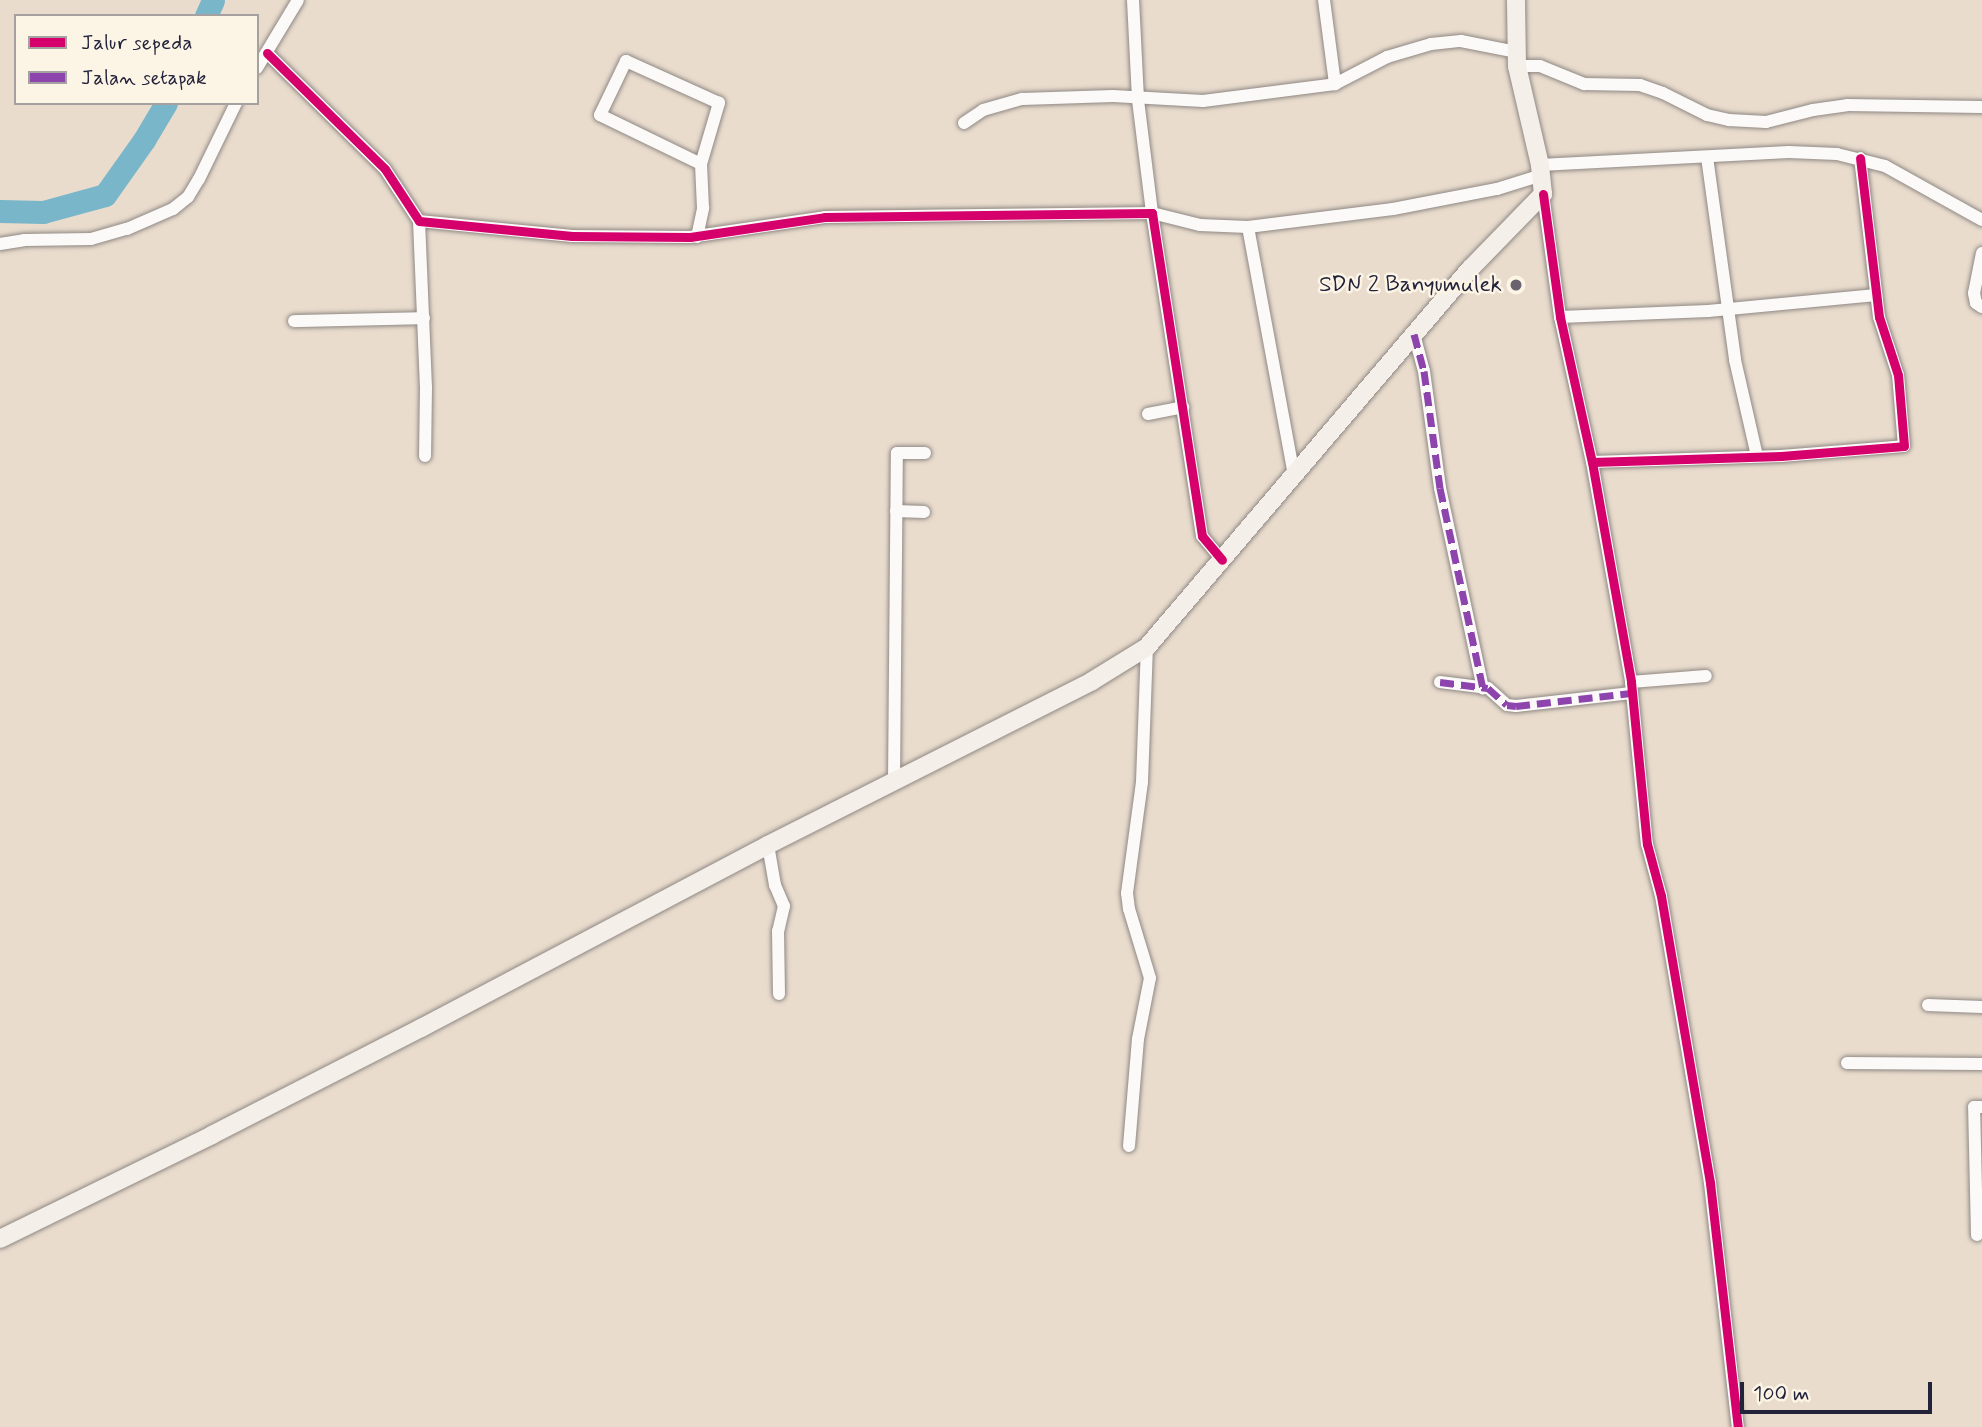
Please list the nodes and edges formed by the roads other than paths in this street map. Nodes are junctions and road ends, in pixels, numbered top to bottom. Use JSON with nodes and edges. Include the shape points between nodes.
{"nodes":[{"id":1,"x":299,"y":0,"type":"edge"},
{"id":2,"x":1133,"y":0,"type":"edge"},
{"id":3,"x":1324,"y":0,"type":"edge"},
{"id":4,"x":1516,"y":0,"type":"edge"},
{"id":5,"x":267,"y":53,"type":"junction"},
{"id":6,"x":1517,"y":59,"type":"junction"},
{"id":7,"x":259,"y":65,"type":"edge"},
{"id":8,"x":1335,"y":84,"type":"junction"},
{"id":9,"x":1138,"y":101,"type":"junction"},
{"id":10,"x":235,"y":105,"type":"edge"},
{"id":11,"x":1982,"y":107,"type":"edge"},
{"id":12,"x":964,"y":123,"type":"dead end"},
{"id":13,"x":1707,"y":157,"type":"junction"},
{"id":14,"x":1860,"y":158,"type":"junction"},
{"id":15,"x":701,"y":164,"type":"junction"},
{"id":16,"x":1541,"y":170,"type":"junction"},
{"id":17,"x":1543,"y":194,"type":"junction"},
{"id":18,"x":1152,"y":213,"type":"junction"},
{"id":19,"x":1982,"y":220,"type":"edge"},
{"id":20,"x":419,"y":221,"type":"junction"},
{"id":21,"x":1248,"y":227,"type":"junction"},
{"id":22,"x":697,"y":237,"type":"junction"},
{"id":23,"x":0,"y":244,"type":"edge"},
{"id":24,"x":1982,"y":253,"type":"edge"},
{"id":25,"x":1876,"y":295,"type":"junction"},
{"id":26,"x":1982,"y":307,"type":"edge"},
{"id":27,"x":1728,"y":309,"type":"junction"},
{"id":28,"x":1560,"y":317,"type":"junction"},
{"id":29,"x":424,"y":318,"type":"junction"},
{"id":30,"x":294,"y":321,"type":"dead end"},
{"id":31,"x":1413,"y":334,"type":"junction"},
{"id":32,"x":1183,"y":407,"type":"junction"},
{"id":33,"x":1148,"y":414,"type":"dead end"},
{"id":34,"x":925,"y":453,"type":"dead end"},
{"id":35,"x":425,"y":456,"type":"dead end"},
{"id":36,"x":1757,"y":456,"type":"junction"},
{"id":37,"x":1592,"y":462,"type":"junction"},
{"id":38,"x":1294,"y":476,"type":"junction"},
{"id":39,"x":896,"y":511,"type":"junction"},
{"id":40,"x":924,"y":512,"type":"dead end"},
{"id":41,"x":1216,"y":567,"type":"junction"},
{"id":42,"x":1147,"y":647,"type":"junction"},
{"id":43,"x":1706,"y":676,"type":"dead end"},
{"id":44,"x":1440,"y":682,"type":"dead end"},
{"id":45,"x":1483,"y":688,"type":"junction"},
{"id":46,"x":1632,"y":694,"type":"junction"},
{"id":47,"x":894,"y":782,"type":"junction"},
{"id":48,"x":768,"y":845,"type":"junction"},
{"id":49,"x":779,"y":994,"type":"dead end"},
{"id":50,"x":1928,"y":1005,"type":"dead end"},
{"id":51,"x":1982,"y":1007,"type":"edge"},
{"id":52,"x":1847,"y":1063,"type":"dead end"},
{"id":53,"x":1982,"y":1064,"type":"edge"},
{"id":54,"x":1982,"y":1107,"type":"edge"},
{"id":55,"x":1129,"y":1146,"type":"dead end"},
{"id":56,"x":1979,"y":1166,"type":"edge"},
{"id":57,"x":1977,"y":1235,"type":"dead end"},
{"id":58,"x":0,"y":1239,"type":"edge"},
{"id":59,"x":1738,"y":1427,"type":"edge"}],
"edges":[{"from":1,"to":5,"type":"street"},
{"from":2,"to":9,"type":"street"},
{"from":3,"to":8,"type":"street"},
{"from":4,"to":6,"type":"main road"},
{"from":5,"to":7,"type":"street"},
{"from":5,"to":20,"type":"street","via":[[385,169]]},
{"from":6,"to":8,"type":"street","via":[[1461,41],[1431,44],[1387,57]]},
{"from":6,"to":11,"type":"street","via":[[1584,84],[1640,85],[1729,120],[1766,122],[1847,105]]},
{"from":6,"to":16,"type":"main road"},
{"from":8,"to":9,"type":"street","via":[[1203,101]]},
{"from":9,"to":12,"type":"street","via":[[1022,99],[983,110]]},
{"from":9,"to":18,"type":"street"},
{"from":10,"to":23,"type":"street","via":[[200,179],[173,209],[91,239]]},
{"from":13,"to":14,"type":"street","via":[[1814,152]]},
{"from":13,"to":16,"type":"street"},
{"from":13,"to":27,"type":"street"},
{"from":14,"to":19,"type":"street","via":[[1885,166]]},
{"from":14,"to":25,"type":"street"},
{"from":15,"to":15,"type":"street","via":[[600,115],[626,61],[719,103]]},
{"from":15,"to":22,"type":"street","via":[[703,208]]},
{"from":16,"to":17,"type":"main road"},
{"from":16,"to":21,"type":"street","via":[[1497,189],[1393,209]]},
{"from":17,"to":28,"type":"street"},
{"from":17,"to":31,"type":"main road"},
{"from":18,"to":21,"type":"street","via":[[1200,225]]},
{"from":18,"to":22,"type":"street","via":[[825,217]]},
{"from":18,"to":32,"type":"street"},
{"from":20,"to":22,"type":"street","via":[[572,236]]},
{"from":20,"to":29,"type":"street"},
{"from":21,"to":38,"type":"street"},
{"from":24,"to":26,"type":"street","via":[[1974,293]]},
{"from":25,"to":27,"type":"street"},
{"from":25,"to":36,"type":"street","via":[[1882,333],[1898,375],[1905,446]]},
{"from":27,"to":28,"type":"street"},
{"from":27,"to":36,"type":"street","via":[[1739,383]]},
{"from":28,"to":37,"type":"street"},
{"from":29,"to":30,"type":"street"},
{"from":29,"to":35,"type":"street"},
{"from":31,"to":38,"type":"main road"},
{"from":31,"to":45,"type":"street","via":[[1427,386],[1440,488]]},
{"from":32,"to":33,"type":"street"},
{"from":32,"to":41,"type":"street","via":[[1202,536]]},
{"from":34,"to":39,"type":"street","via":[[897,453]]},
{"from":36,"to":37,"type":"street"},
{"from":37,"to":46,"type":"street"},
{"from":38,"to":41,"type":"main road"},
{"from":39,"to":40,"type":"street"},
{"from":39,"to":47,"type":"street"},
{"from":41,"to":42,"type":"main road"},
{"from":42,"to":47,"type":"main road","via":[[1093,681]]},
{"from":42,"to":55,"type":"street","via":[[1142,782],[1127,893],[1150,978],[1138,1039]]},
{"from":43,"to":46,"type":"street"},
{"from":44,"to":45,"type":"street"},
{"from":45,"to":46,"type":"street","via":[[1516,706]]},
{"from":46,"to":59,"type":"street","via":[[1647,844],[1661,896],[1712,1196]]},
{"from":47,"to":48,"type":"main road"},
{"from":48,"to":49,"type":"street","via":[[775,886],[784,906],[778,931]]},
{"from":48,"to":58,"type":"main road","via":[[249,1116]]},
{"from":50,"to":51,"type":"street"},
{"from":52,"to":53,"type":"street"},
{"from":54,"to":56,"type":"street","via":[[1974,1107]]},
{"from":56,"to":57,"type":"street"}]}
